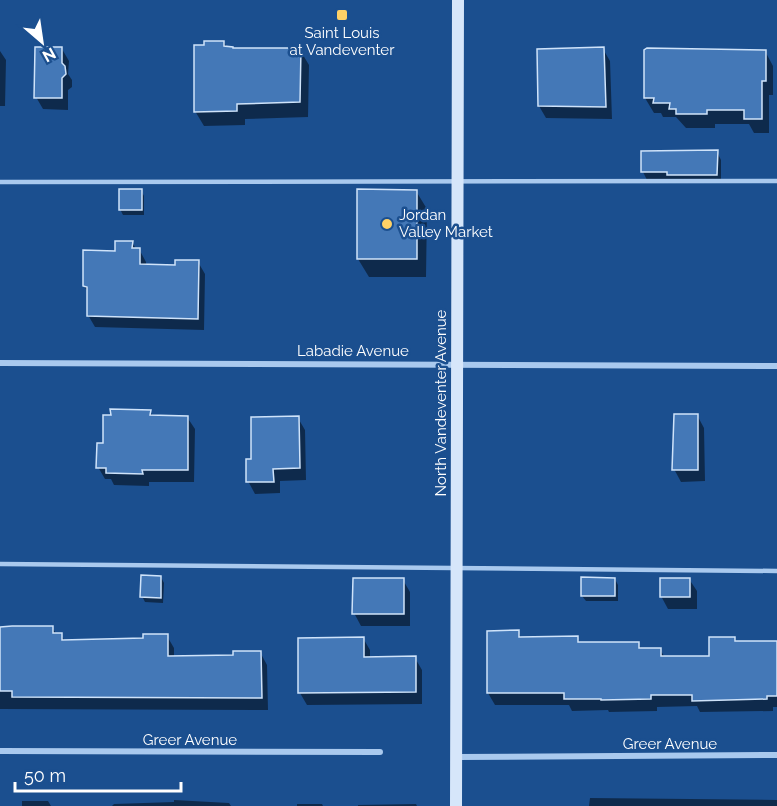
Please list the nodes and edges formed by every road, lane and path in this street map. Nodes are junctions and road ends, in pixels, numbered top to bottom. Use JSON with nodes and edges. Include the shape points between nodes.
{"nodes":[{"id":1,"x":458,"y":0,"type":"edge"},
{"id":2,"x":777,"y":181,"type":"edge"},
{"id":3,"x":0,"y":182,"type":"edge"},
{"id":4,"x":457,"y":182,"type":"junction"},
{"id":5,"x":0,"y":363,"type":"edge"},
{"id":6,"x":456,"y":363,"type":"junction"},
{"id":7,"x":777,"y":366,"type":"edge"},
{"id":8,"x":0,"y":564,"type":"edge"},
{"id":9,"x":456,"y":568,"type":"junction"},
{"id":10,"x":777,"y":571,"type":"edge"},
{"id":11,"x":0,"y":752,"type":"edge"},
{"id":12,"x":380,"y":752,"type":"dead end"},
{"id":13,"x":777,"y":755,"type":"edge"},
{"id":14,"x":456,"y":757,"type":"junction"},
{"id":15,"x":456,"y":806,"type":"edge"}],
"edges":[{"from":1,"to":4,"type":"main road","name":"North Vandeventer Avenue"},
{"from":2,"to":4,"type":"lane"},
{"from":3,"to":4,"type":"lane"},
{"from":4,"to":6,"type":"main road","name":"North Vandeventer Avenue"},
{"from":5,"to":6,"type":"street","name":"Labadie Avenue"},
{"from":6,"to":7,"type":"street","name":"Labadie Avenue"},
{"from":6,"to":9,"type":"main road","name":"North Vandeventer Avenue"},
{"from":8,"to":9,"type":"lane"},
{"from":9,"to":10,"type":"lane"},
{"from":9,"to":14,"type":"main road","name":"North Vandeventer Avenue"},
{"from":11,"to":12,"type":"street","name":"Greer Avenue"},
{"from":13,"to":14,"type":"street","name":"Greer Avenue"},
{"from":14,"to":15,"type":"main road","name":"North Vandeventer Avenue"}]}
